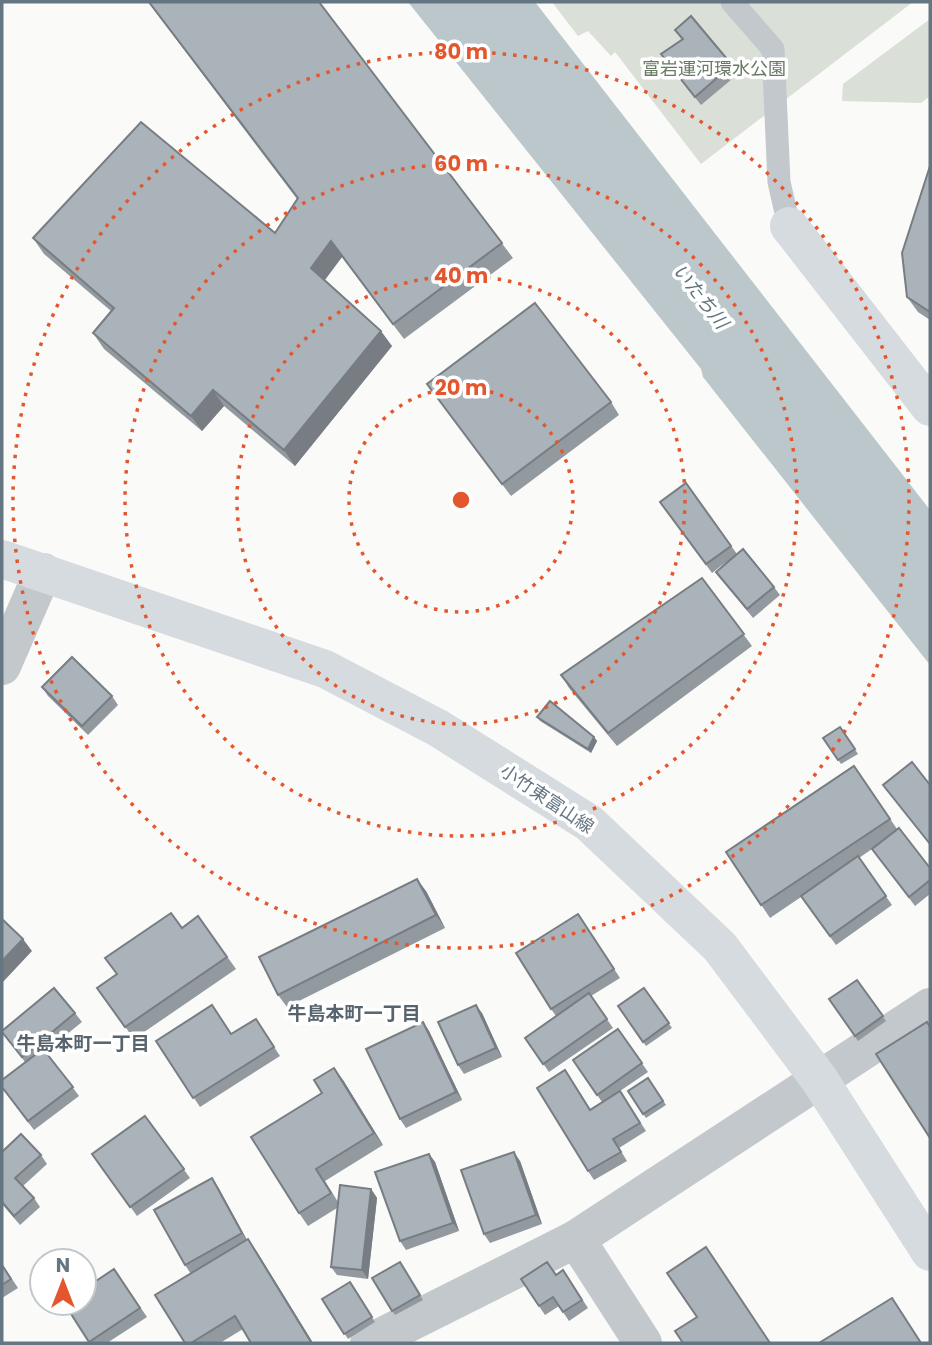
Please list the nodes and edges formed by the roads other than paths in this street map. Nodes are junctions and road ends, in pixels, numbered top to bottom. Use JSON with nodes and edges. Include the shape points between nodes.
{"nodes":[{"id":1,"x":732,"y":2,"type":"edge"},
{"id":2,"x":789,"y":226,"type":"joint"},
{"id":3,"x":930,"y":407,"type":"edge"},
{"id":4,"x":2,"y":559,"type":"edge"},
{"id":5,"x":43,"y":572,"type":"junction"},
{"id":6,"x":2,"y":666,"type":"edge"},
{"id":7,"x":930,"y":1007,"type":"edge"},
{"id":8,"x":819,"y":1079,"type":"junction"},
{"id":9,"x":576,"y":1239,"type":"junction"},
{"id":10,"x":930,"y":1252,"type":"edge"},
{"id":11,"x":369,"y":1343,"type":"edge"},
{"id":12,"x":643,"y":1343,"type":"edge"}],
"edges":[{"from":1,"to":2,"type":"lane","via":[[773,49],[779,182]]},
{"from":2,"to":3,"type":"street"},
{"from":4,"to":5,"type":"street","name":"小竹東富山線"},
{"from":5,"to":6,"type":"street"},
{"from":5,"to":8,"type":"street","name":"小竹東富山線","via":[[325,669],[438,728],[589,823],[720,947]]},
{"from":7,"to":8,"type":"street"},
{"from":8,"to":9,"type":"street"},
{"from":8,"to":10,"type":"street","name":"小竹東富山線"},
{"from":9,"to":11,"type":"street"},
{"from":9,"to":12,"type":"street"}]}
